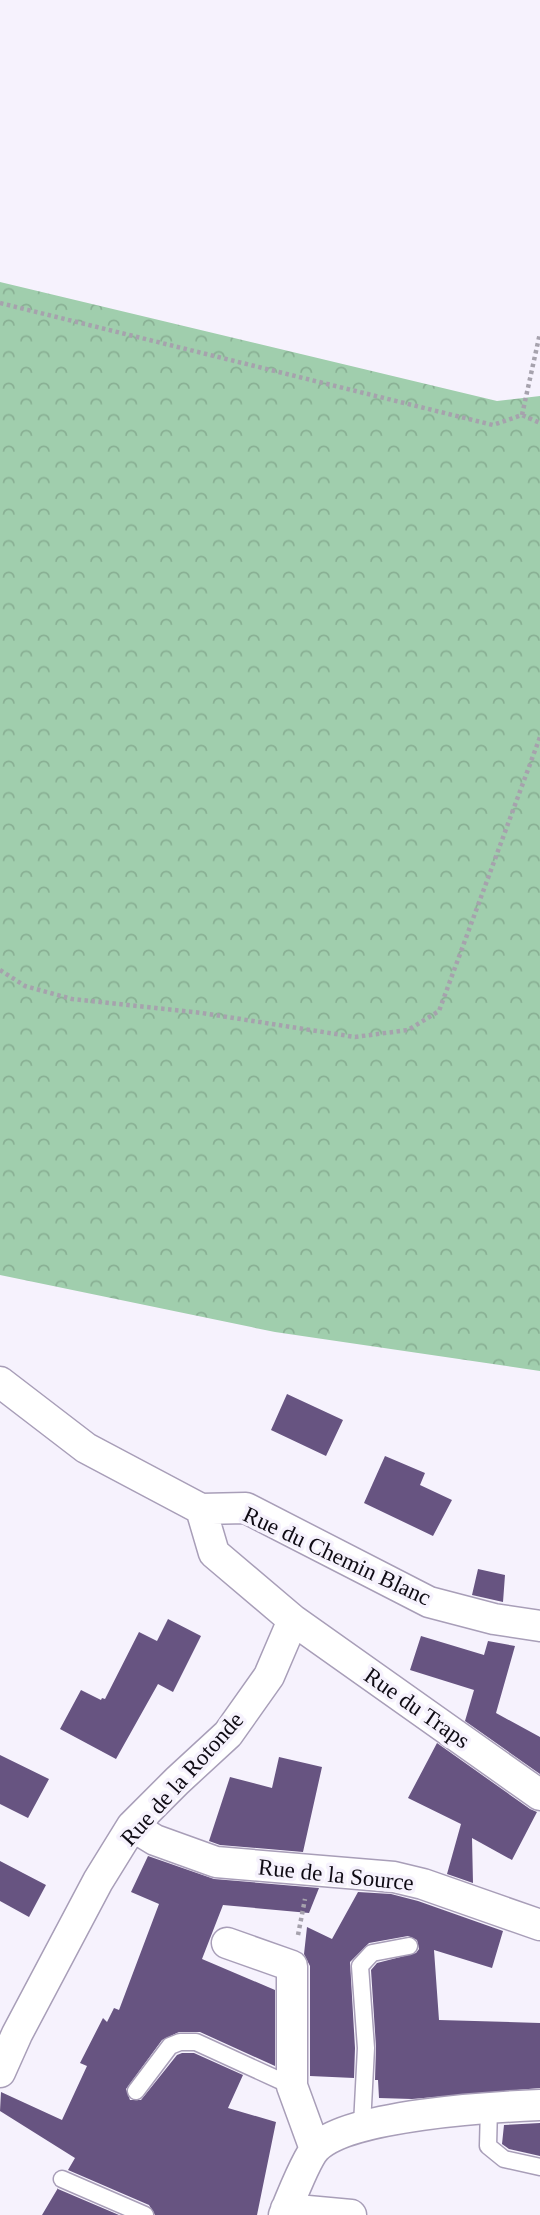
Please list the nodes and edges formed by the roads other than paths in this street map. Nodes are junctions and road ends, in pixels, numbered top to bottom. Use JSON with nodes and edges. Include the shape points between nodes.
{"nodes":[{"id":1,"x":0,"y":1382,"type":"edge"},
{"id":2,"x":201,"y":1509,"type":"junction"},
{"id":3,"x":293,"y":1620,"type":"junction"},
{"id":4,"x":540,"y":1626,"type":"edge"},
{"id":5,"x":540,"y":1796,"type":"edge"},
{"id":6,"x":132,"y":1826,"type":"junction"},
{"id":7,"x":540,"y":1925,"type":"edge"},
{"id":8,"x":227,"y":1943,"type":"dead end"},
{"id":9,"x":409,"y":1947,"type":"dead end"},
{"id":10,"x":0,"y":2071,"type":"edge"},
{"id":11,"x":292,"y":2086,"type":"junction"},
{"id":12,"x":136,"y":2091,"type":"dead end"},
{"id":13,"x":540,"y":2105,"type":"edge"},
{"id":14,"x":489,"y":2107,"type":"junction"},
{"id":15,"x":362,"y":2125,"type":"junction"},
{"id":16,"x":315,"y":2149,"type":"junction"},
{"id":17,"x":540,"y":2167,"type":"edge"},
{"id":18,"x":62,"y":2179,"type":"dead end"},
{"id":19,"x":285,"y":2212,"type":"edge"},
{"id":20,"x":145,"y":2215,"type":"edge"},
{"id":21,"x":351,"y":2215,"type":"edge"}],
"edges":[{"from":1,"to":2,"type":"street","name":"Rue du Chemin Blanc","via":[[86,1448]]},
{"from":2,"to":3,"type":"street","via":[[214,1553]]},
{"from":2,"to":4,"type":"street","name":"Rue du Chemin Blanc","via":[[246,1508],[429,1602]]},
{"from":3,"to":5,"type":"street","name":"Rue du Traps"},
{"from":3,"to":6,"type":"street","name":"Rue de la Rotonde","via":[[269,1676],[228,1734]]},
{"from":6,"to":7,"type":"street","name":"Rue de la Source","via":[[155,1840],[216,1863],[394,1877]]},
{"from":6,"to":10,"type":"street","name":"Rue de la Rotonde","via":[[98,1881]]},
{"from":8,"to":11,"type":"street","via":[[292,1966]]},
{"from":9,"to":15,"type":"lane","via":[[372,1953],[360,1966],[366,2048]]},
{"from":11,"to":12,"type":"lane","via":[[196,2042],[180,2042],[170,2046]]},
{"from":11,"to":16,"type":"street"},
{"from":13,"to":14,"type":"street"},
{"from":14,"to":15,"type":"street"},
{"from":14,"to":17,"type":"lane","via":[[488,2146],[504,2159]]},
{"from":15,"to":16,"type":"street","via":[[334,2134]]},
{"from":16,"to":19,"type":"street"},
{"from":18,"to":20,"type":"lane"},
{"from":19,"to":21,"type":"street"}]}
